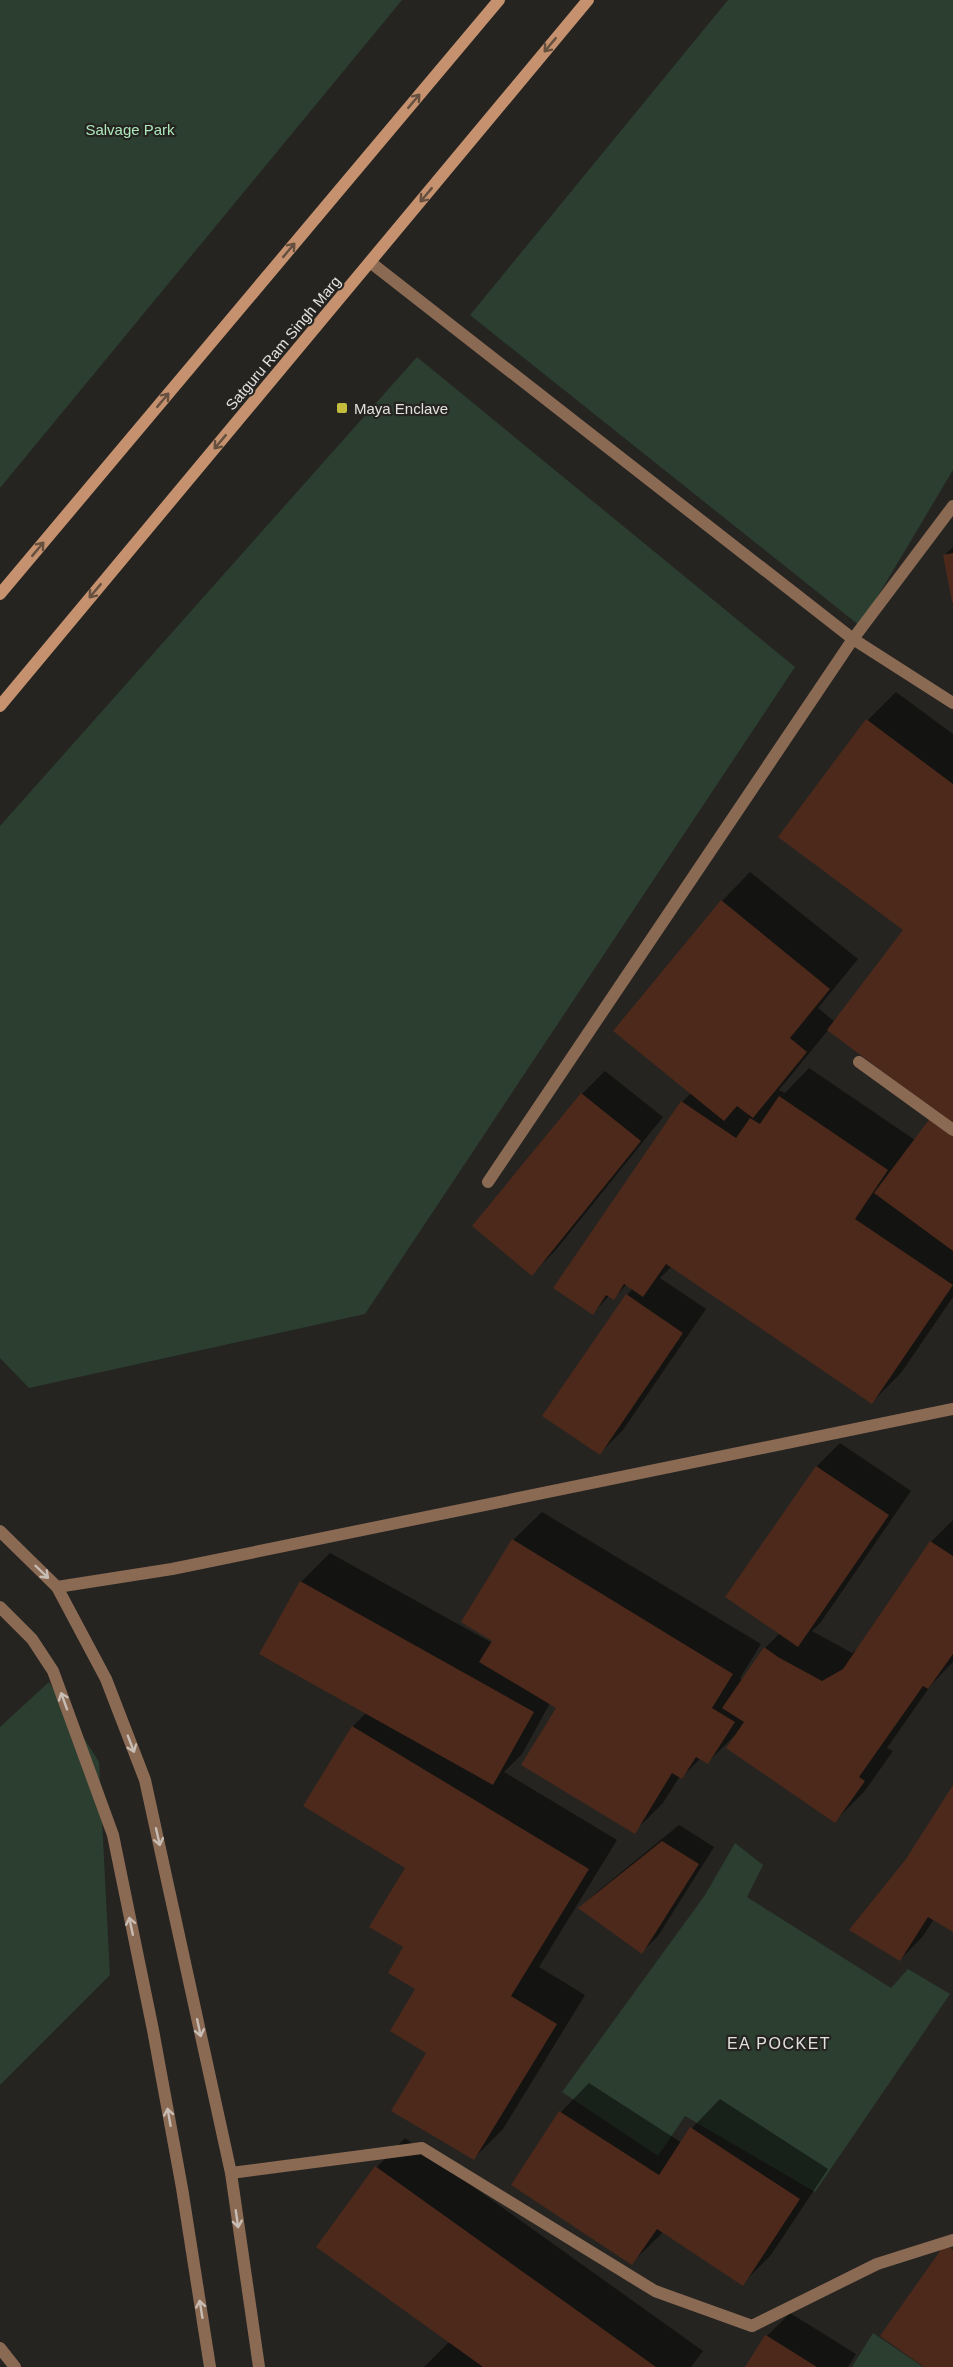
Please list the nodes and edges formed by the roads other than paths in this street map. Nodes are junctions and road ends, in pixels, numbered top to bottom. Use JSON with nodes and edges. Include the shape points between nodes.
{"nodes":[{"id":1,"x":499,"y":0,"type":"edge"},
{"id":2,"x":588,"y":0,"type":"edge"},
{"id":3,"x":370,"y":262,"type":"junction"},
{"id":4,"x":953,"y":506,"type":"edge"},
{"id":5,"x":0,"y":594,"type":"edge"},
{"id":6,"x":853,"y":639,"type":"junction"},
{"id":7,"x":953,"y":703,"type":"edge"},
{"id":8,"x":0,"y":706,"type":"edge"},
{"id":9,"x":859,"y":1062,"type":"dead end"},
{"id":10,"x":953,"y":1130,"type":"edge"},
{"id":11,"x":488,"y":1182,"type":"dead end"},
{"id":12,"x":953,"y":1408,"type":"edge"},
{"id":13,"x":0,"y":1531,"type":"edge"},
{"id":14,"x":57,"y":1587,"type":"junction"},
{"id":15,"x":0,"y":1607,"type":"edge"},
{"id":16,"x":231,"y":2173,"type":"junction"},
{"id":17,"x":953,"y":2240,"type":"edge"},
{"id":18,"x":0,"y":2348,"type":"edge"},
{"id":19,"x":15,"y":2367,"type":"edge"},
{"id":20,"x":210,"y":2367,"type":"edge"},
{"id":21,"x":259,"y":2367,"type":"edge"}],
"edges":[{"from":5,"to":1,"type":"main road","one_way":true},
{"from":2,"to":3,"type":"main road","name":"Satguru Ram Singh Marg","one_way":true},
{"from":3,"to":6,"type":"street"},
{"from":3,"to":8,"type":"main road","name":"Satguru Ram Singh Marg","one_way":true},
{"from":4,"to":6,"type":"street"},
{"from":6,"to":7,"type":"street"},
{"from":6,"to":11,"type":"street"},
{"from":9,"to":10,"type":"street"},
{"from":12,"to":14,"type":"street","via":[[172,1569]]},
{"from":13,"to":14,"type":"street","one_way":true},
{"from":14,"to":16,"type":"street","one_way":true,"via":[[106,1678],[145,1780]]},
{"from":20,"to":15,"type":"street","one_way":true,"via":[[180,2177],[113,1835],[53,1671],[32,1639]]},
{"from":16,"to":17,"type":"street","via":[[422,2148],[655,2291],[752,2326],[877,2264]]},
{"from":16,"to":21,"type":"street","one_way":true},
{"from":18,"to":19,"type":"street"}]}
